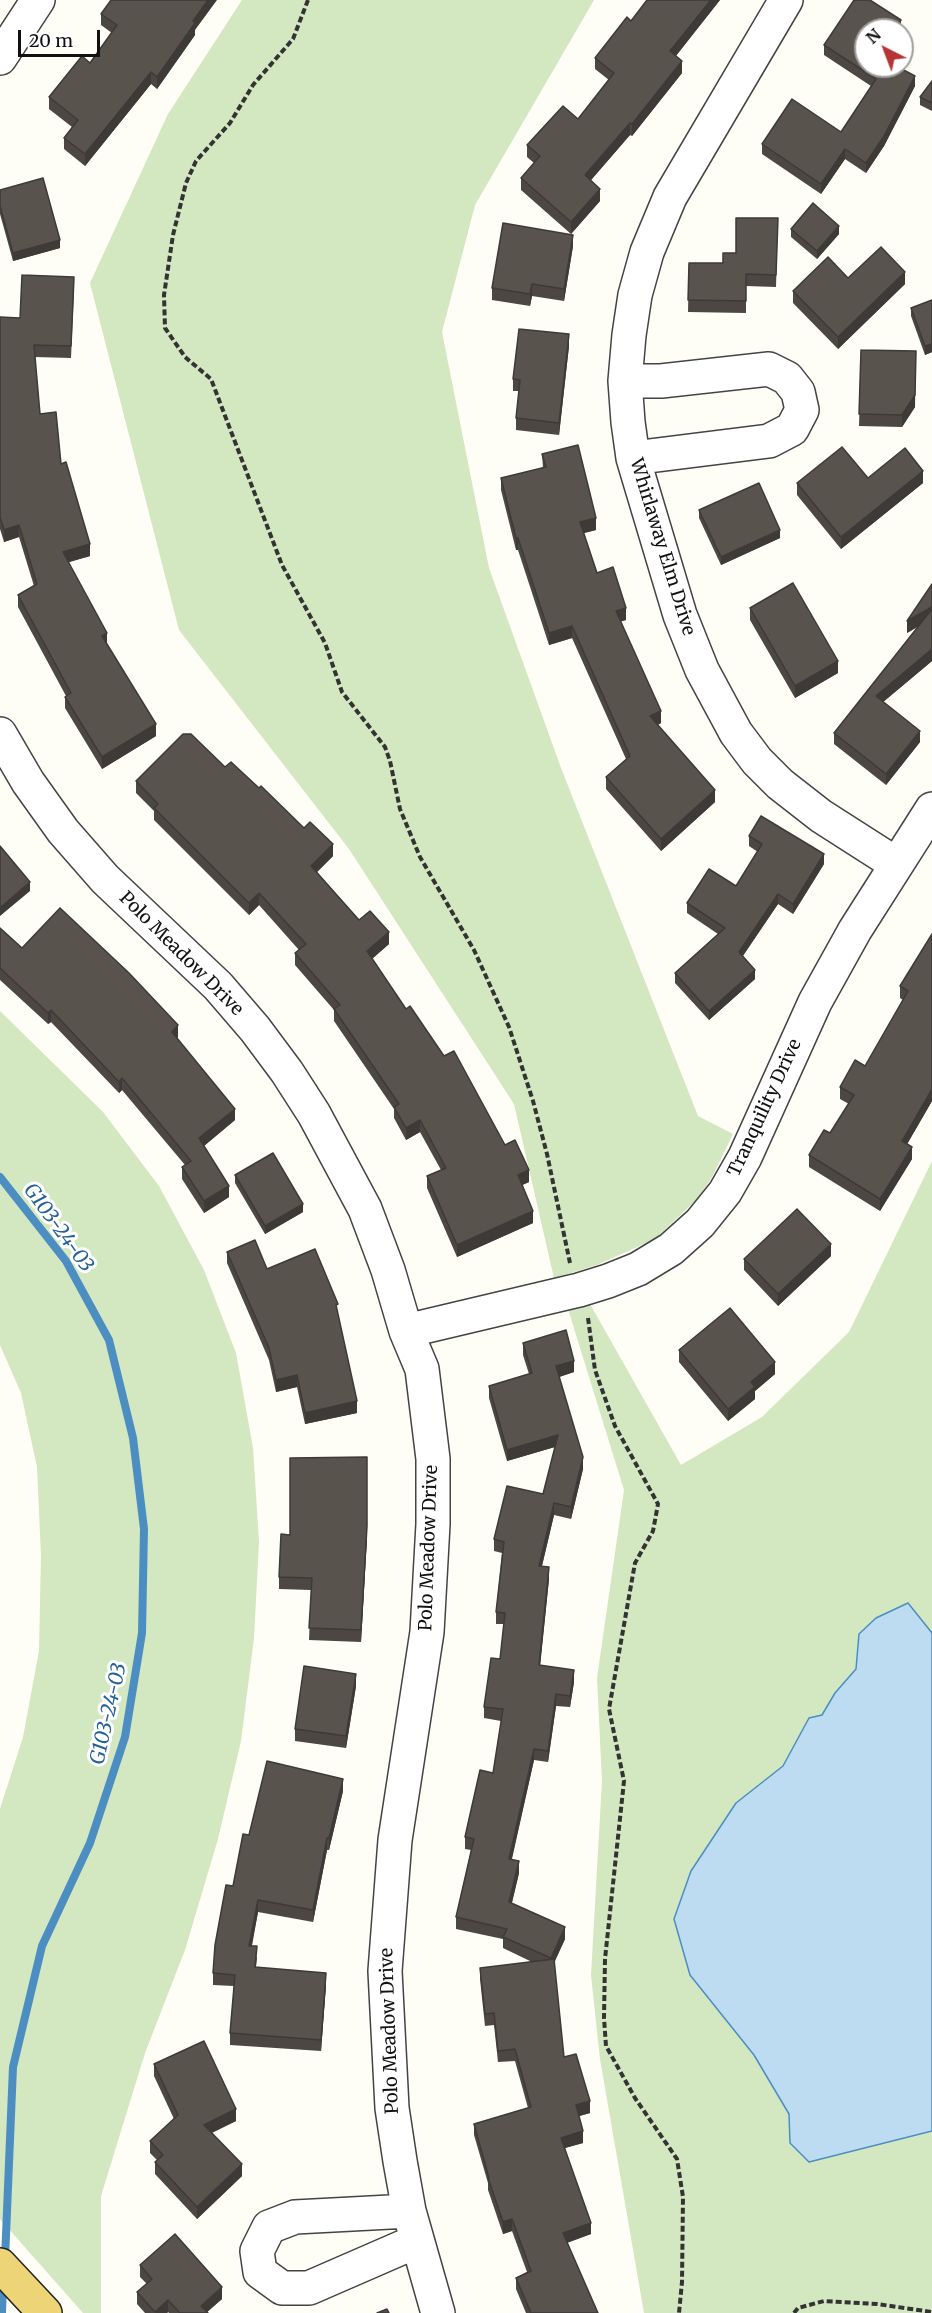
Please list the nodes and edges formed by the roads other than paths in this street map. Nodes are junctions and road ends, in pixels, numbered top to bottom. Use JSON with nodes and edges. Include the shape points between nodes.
{"nodes":[{"id":1,"x":38,"y":0,"type":"edge"},
{"id":2,"x":786,"y":0,"type":"edge"},
{"id":3,"x":0,"y":58,"type":"edge"},
{"id":4,"x":625,"y":381,"type":"junction"},
{"id":5,"x":633,"y":458,"type":"junction"},
{"id":6,"x":0,"y":734,"type":"edge"},
{"id":7,"x":932,"y":809,"type":"edge"},
{"id":8,"x":896,"y":864,"type":"junction"},
{"id":9,"x":406,"y":1331,"type":"junction"},
{"id":10,"x":0,"y":2265,"type":"edge"},
{"id":11,"x":42,"y":2309,"type":"edge"},
{"id":12,"x":438,"y":2313,"type":"edge"}],
"edges":[{"from":1,"to":3,"type":"street"},
{"from":2,"to":4,"type":"street","name":"Whirlaway Elm Drive","via":[[665,208],[635,295]]},
{"from":4,"to":5,"type":"street","name":"Whirlaway Elm Drive"},
{"from":4,"to":5,"type":"street","via":[[769,369],[787,378],[798,392],[802,410],[792,429],[769,441]]},
{"from":5,"to":8,"type":"street","name":"Whirlaway Elm Drive","via":[[680,615],[702,670],[736,733],[780,784],[821,816]]},
{"from":6,"to":9,"type":"street","name":"Polo Meadow Drive","via":[[63,831],[105,879],[218,986],[287,1072],[365,1209]]},
{"from":7,"to":8,"type":"street","name":"Tranquility Drive"},
{"from":8,"to":9,"type":"street","name":"Tranquility Drive","via":[[815,1002],[745,1157],[725,1192],[700,1223],[671,1249],[638,1269],[579,1290]]},
{"from":9,"to":12,"type":"street","name":"Polo Meadow Drive","via":[[422,1369],[433,1459],[433,1513],[427,1632],[394,1840],[385,1971],[392,2108],[413,2226]]},
{"from":10,"to":11,"type":"main road"}]}
